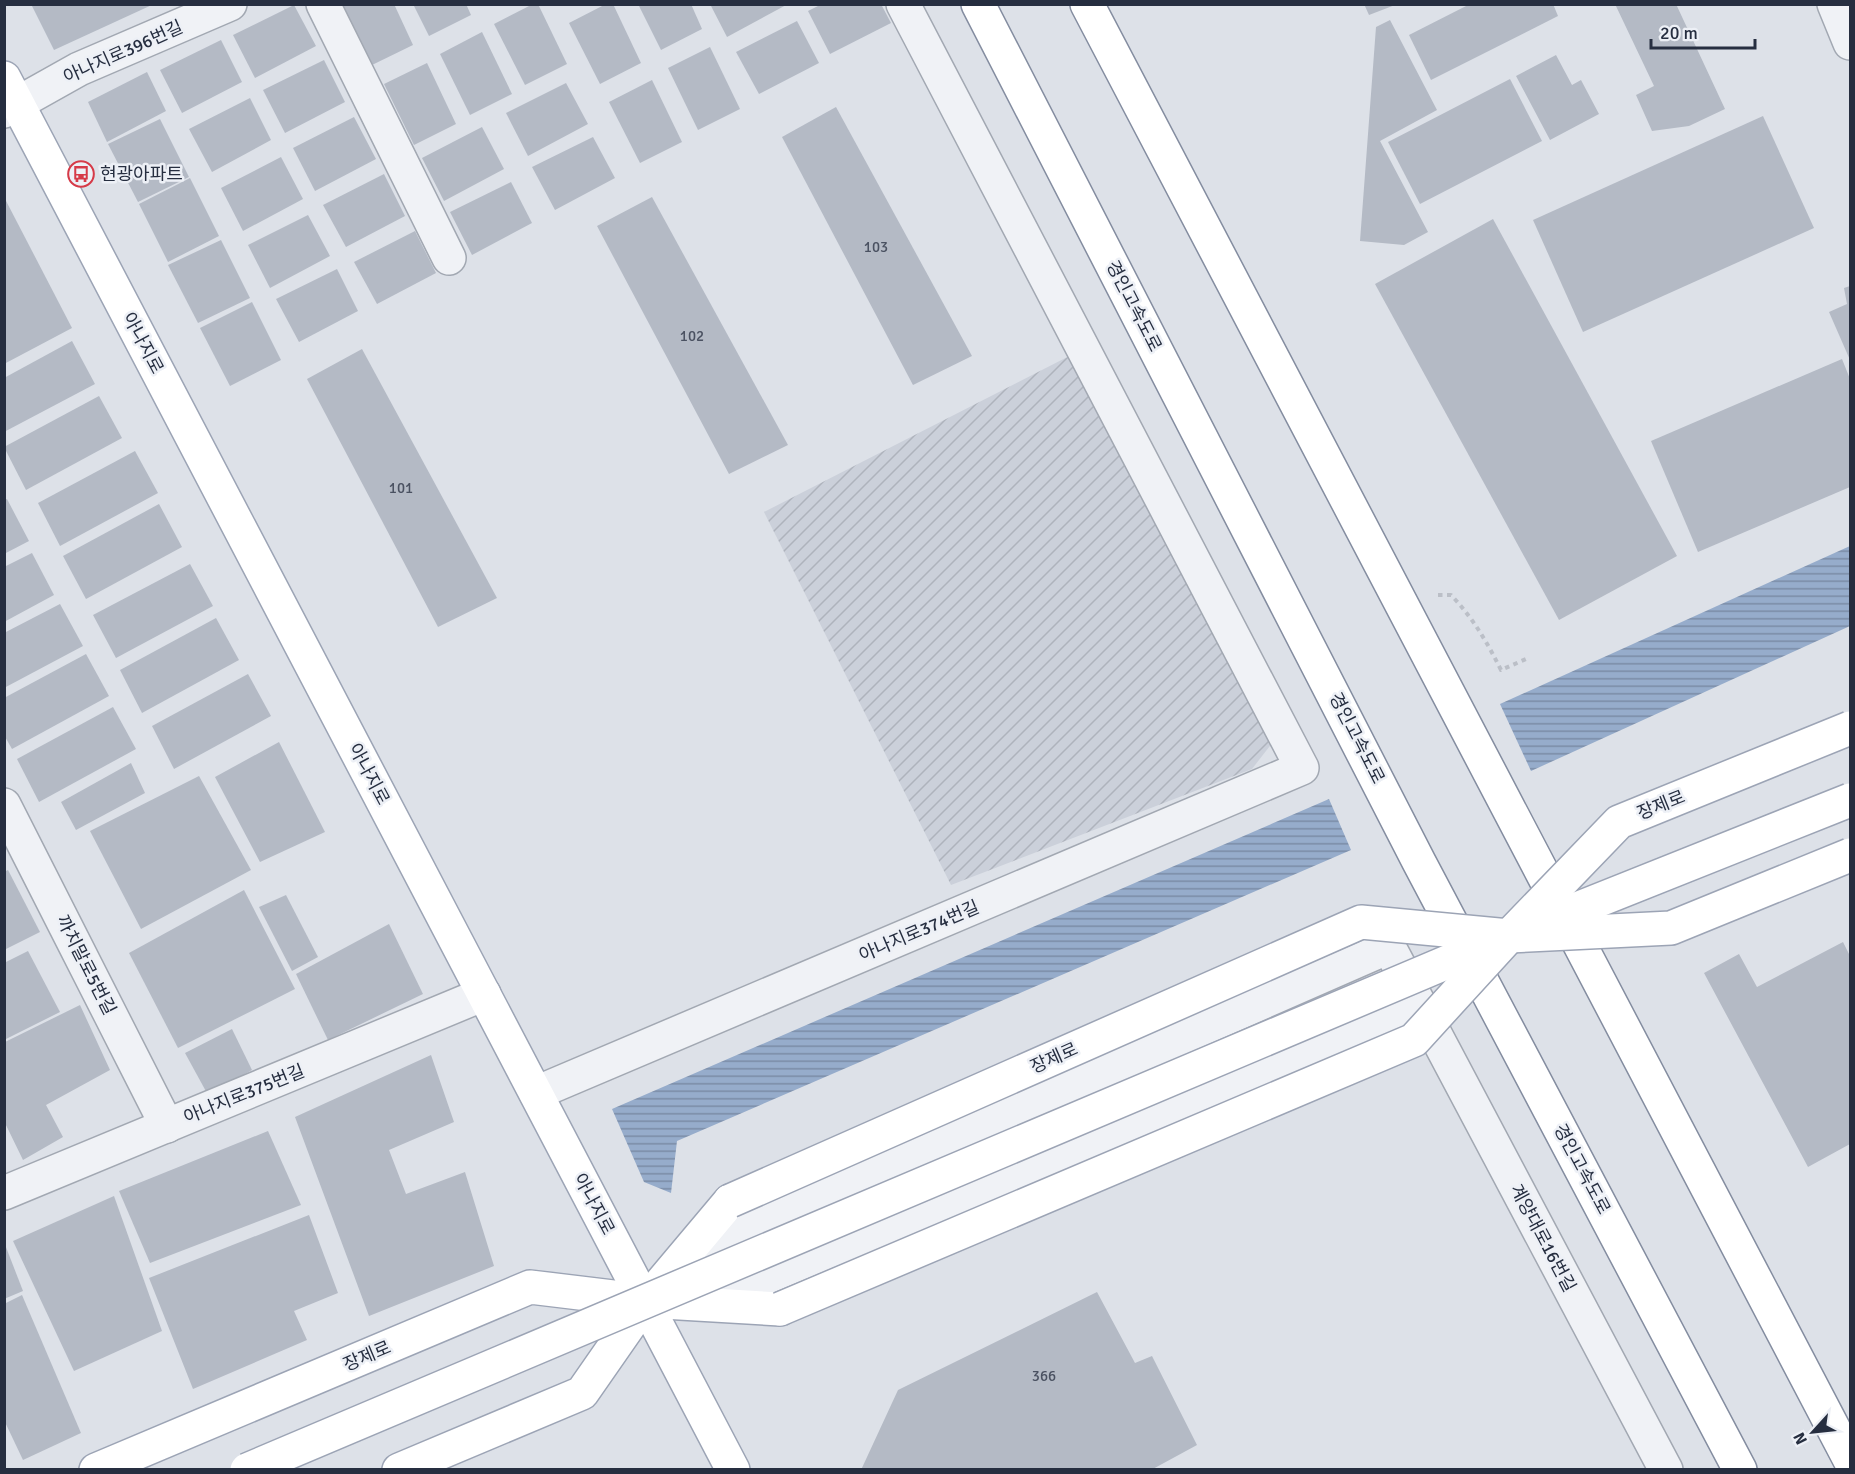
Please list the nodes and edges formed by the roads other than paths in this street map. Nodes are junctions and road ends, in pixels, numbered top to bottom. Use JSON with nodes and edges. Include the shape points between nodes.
{"nodes":[{"id":1,"x":230,"y":4,"type":"edge"},
{"id":2,"x":323,"y":4,"type":"edge"},
{"id":3,"x":903,"y":4,"type":"edge"},
{"id":4,"x":978,"y":4,"type":"edge"},
{"id":5,"x":1088,"y":4,"type":"edge"},
{"id":6,"x":1834,"y":4,"type":"edge"},
{"id":7,"x":1851,"y":43,"type":"edge"},
{"id":8,"x":9,"y":97,"type":"edge"},
{"id":9,"x":449,"y":258,"type":"dead end"},
{"id":10,"x":1851,"y":728,"type":"edge"},
{"id":11,"x":1851,"y":800,"type":"edge"},
{"id":12,"x":9,"y":824,"type":"edge"},
{"id":13,"x":1851,"y":855,"type":"edge"},
{"id":14,"x":1509,"y":936,"type":"junction"},
{"id":15,"x":484,"y":994,"type":"junction"},
{"id":16,"x":1420,"y":1006,"type":"junction"},
{"id":17,"x":536,"y":1093,"type":"junction"},
{"id":18,"x":167,"y":1125,"type":"junction"},
{"id":19,"x":4,"y":1193,"type":"edge"},
{"id":20,"x":646,"y":1301,"type":"junction"},
{"id":21,"x":1851,"y":1460,"type":"edge"},
{"id":22,"x":96,"y":1470,"type":"edge"},
{"id":23,"x":247,"y":1470,"type":"edge"},
{"id":24,"x":399,"y":1470,"type":"edge"},
{"id":25,"x":733,"y":1470,"type":"edge"},
{"id":26,"x":1666,"y":1470,"type":"edge"},
{"id":27,"x":1740,"y":1470,"type":"edge"}],
"edges":[{"from":1,"to":8,"type":"street","name":"아나지로396번길"},
{"from":2,"to":9,"type":"street"},
{"from":3,"to":17,"type":"street","name":"아나지로374번길","via":[[1302,768]]},
{"from":4,"to":27,"type":"main road","name":"경인고속도로","via":[[1419,862]]},
{"from":5,"to":21,"type":"main road"},
{"from":6,"to":7,"type":"street"},
{"from":8,"to":15,"type":"main road","name":"아나지로"},
{"from":10,"to":14,"type":"main road","name":"장제로","bridge":true,"via":[[1619,822]]},
{"from":11,"to":14,"type":"main road","name":"장제로","bridge":true},
{"from":12,"to":18,"type":"street","name":"까치말로5번길"},
{"from":13,"to":14,"type":"main road","name":"장제로","bridge":true,"via":[[1671,928]]},
{"from":14,"to":20,"type":"main road","name":"장제로","bridge":true,"via":[[1414,1040],[780,1309]]},
{"from":14,"to":20,"type":"main road","name":"장제로","bridge":true,"via":[[1361,922],[730,1201]]},
{"from":14,"to":23,"type":"main road","name":"장제로","bridge":true},
{"from":15,"to":17,"type":"main road","name":"아나지로"},
{"from":15,"to":18,"type":"street","name":"아나지로375번길"},
{"from":16,"to":20,"type":"street","via":[[760,1280]]},
{"from":16,"to":20,"type":"street","name":"계양대로16번길","via":[[1389,947],[740,1231]]},
{"from":16,"to":26,"type":"street","name":"계양대로16번길"},
{"from":17,"to":20,"type":"main road","name":"아나지로"},
{"from":18,"to":19,"type":"street","name":"아나지로375번길"},
{"from":20,"to":22,"type":"main road","name":"장제로","via":[[530,1287]]},
{"from":20,"to":24,"type":"main road","name":"장제로","via":[[582,1393]]},
{"from":20,"to":25,"type":"main road","name":"아나지로"}]}
